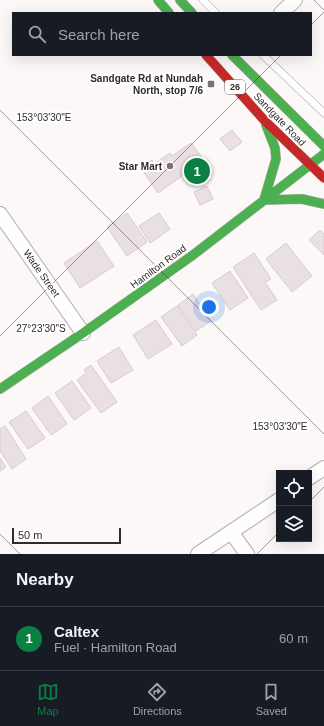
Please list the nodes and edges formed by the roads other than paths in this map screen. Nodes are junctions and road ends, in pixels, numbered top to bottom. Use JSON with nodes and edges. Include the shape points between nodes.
{"nodes":[{"id":1,"x":158,"y":0,"type":"edge"},
{"id":2,"x":180,"y":0,"type":"edge"},
{"id":3,"x":203,"y":0,"type":"edge"},
{"id":4,"x":295,"y":0,"type":"edge"},
{"id":5,"x":168,"y":12,"type":"edge"},
{"id":6,"x":191,"y":12,"type":"edge"},
{"id":7,"x":215,"y":12,"type":"edge"},
{"id":8,"x":282,"y":12,"type":"edge"},
{"id":9,"x":207,"y":56,"type":"edge"},
{"id":10,"x":233,"y":56,"type":"edge"},
{"id":11,"x":264,"y":56,"type":"edge"},
{"id":12,"x":324,"y":113,"type":"edge"},
{"id":13,"x":264,"y":120,"type":"junction"},
{"id":14,"x":324,"y":146,"type":"edge"},
{"id":15,"x":324,"y":154,"type":"edge"},
{"id":16,"x":310,"y":165,"type":"junction"},
{"id":17,"x":324,"y":178,"type":"edge"},
{"id":18,"x":264,"y":200,"type":"junction"},
{"id":19,"x":324,"y":204,"type":"edge"},
{"id":20,"x":0,"y":214,"type":"edge"},
{"id":21,"x":83,"y":333,"type":"junction"},
{"id":22,"x":0,"y":389,"type":"edge"},
{"id":23,"x":324,"y":468,"type":"edge"},
{"id":24,"x":312,"y":476,"type":"edge"},
{"id":25,"x":276,"y":502,"type":"edge"},
{"id":26,"x":231,"y":532,"type":"junction"},
{"id":27,"x":198,"y":554,"type":"edge"},
{"id":28,"x":247,"y":554,"type":"edge"}],
"edges":[{"from":1,"to":5,"type":"main road"},
{"from":2,"to":6,"type":"main road"},
{"from":3,"to":7,"type":"lane"},
{"from":4,"to":8,"type":"street"},
{"from":9,"to":13,"type":"main road","name":"Sandgate Road","number":"26"},
{"from":10,"to":14,"type":"main road","name":"Sandgate Road","number":"26"},
{"from":11,"to":12,"type":"lane"},
{"from":13,"to":16,"type":"main road","name":"Sandgate Road","number":"26"},
{"from":13,"to":18,"type":"main road","via":[[275,148],[276,159]]},
{"from":15,"to":16,"type":"main road","name":"Hamilton Road"},
{"from":16,"to":17,"type":"main road","name":"Sandgate Road","number":"26"},
{"from":16,"to":18,"type":"main road","name":"Hamilton Road"},
{"from":18,"to":19,"type":"main road","via":[[295,199]]},
{"from":18,"to":21,"type":"main road","name":"Hamilton Road","via":[[193,255]]},
{"from":20,"to":21,"type":"street","name":"Wade Street"},
{"from":21,"to":22,"type":"main road","name":"Hamilton Road"},
{"from":23,"to":24,"type":"street"},
{"from":25,"to":26,"type":"street"},
{"from":26,"to":27,"type":"street"},
{"from":26,"to":28,"type":"street"}]}
